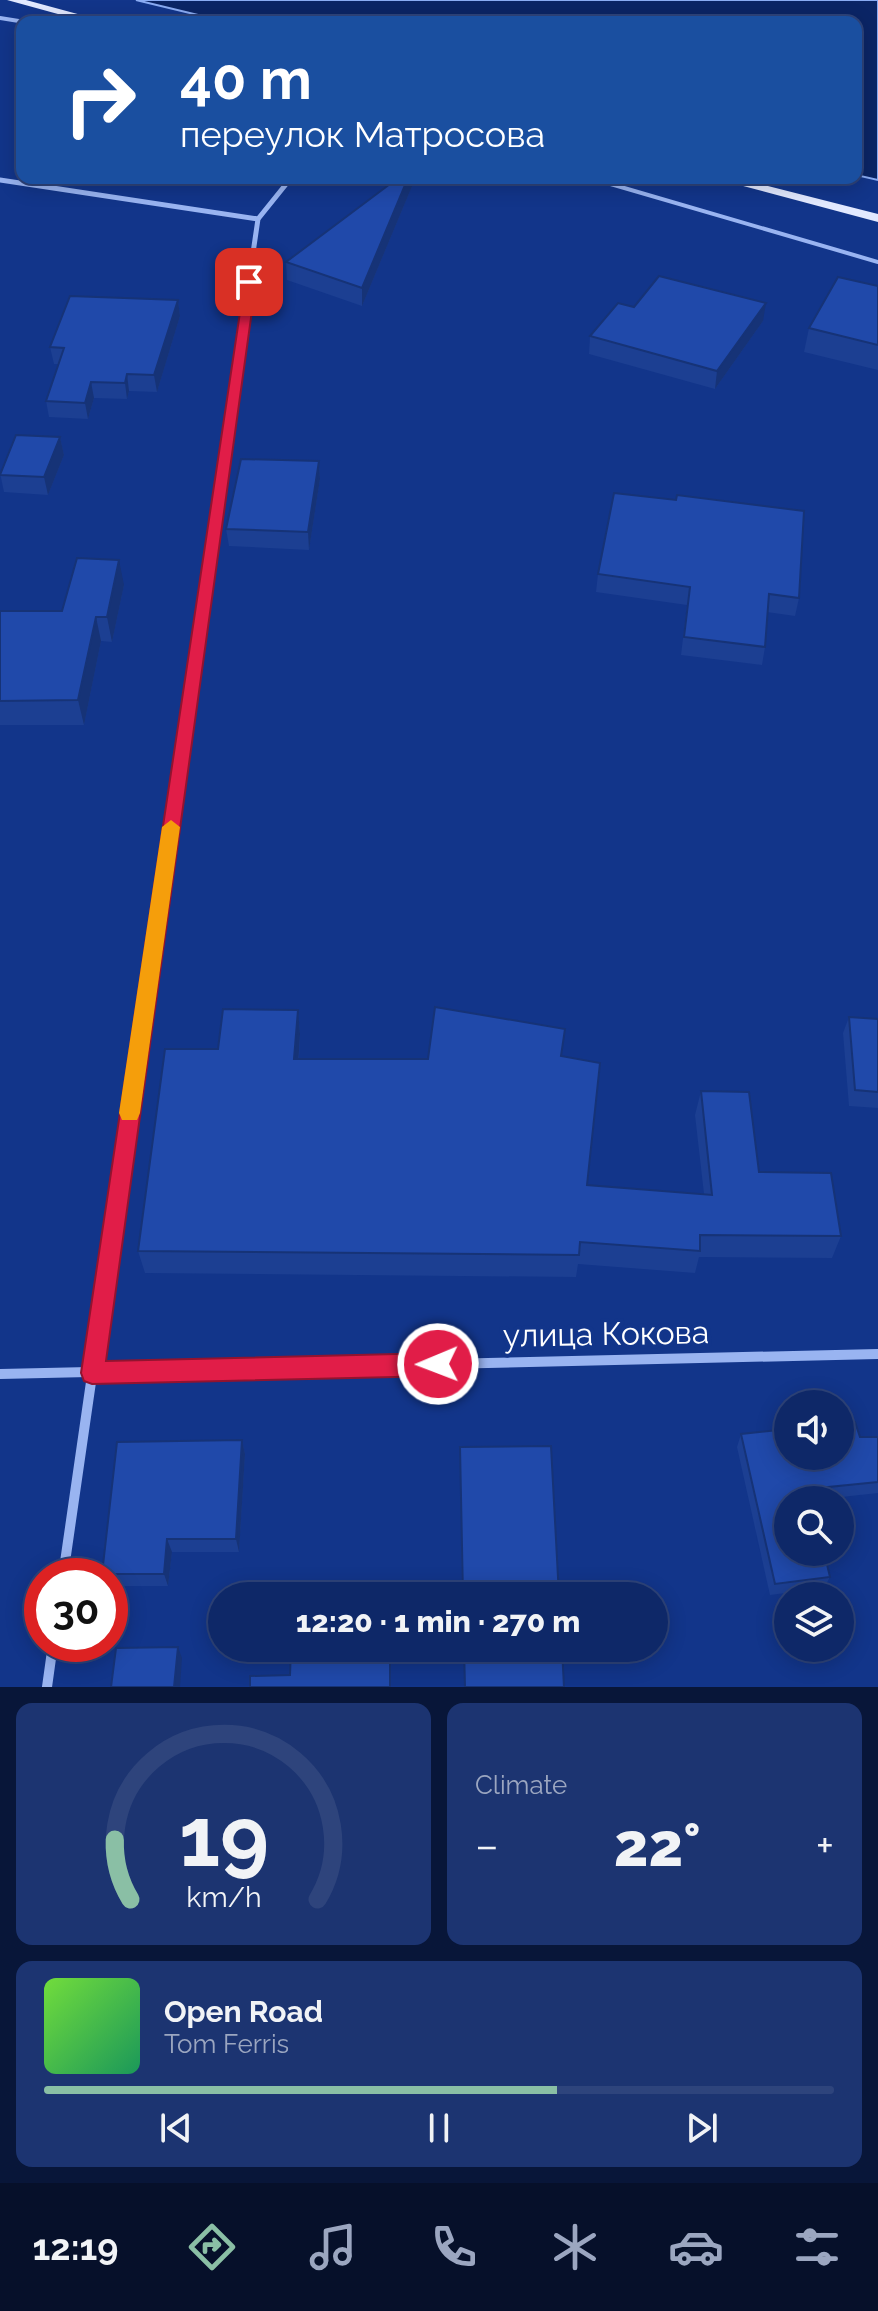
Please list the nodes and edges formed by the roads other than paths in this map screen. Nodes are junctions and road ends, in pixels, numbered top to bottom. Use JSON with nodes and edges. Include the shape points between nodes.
{"nodes":[{"id":1,"x":13,"y":0,"type":"edge"},
{"id":2,"x":77,"y":16,"type":"edge"},
{"id":3,"x":26,"y":184,"type":"edge"},
{"id":4,"x":286,"y":184,"type":"edge"},
{"id":5,"x":611,"y":184,"type":"edge"},
{"id":6,"x":744,"y":184,"type":"edge"},
{"id":7,"x":878,"y":218,"type":"edge"},
{"id":8,"x":258,"y":219,"type":"junction"},
{"id":9,"x":878,"y":262,"type":"edge"},
{"id":10,"x":878,"y":1354,"type":"edge"},
{"id":11,"x":92,"y":1373,"type":"junction"},
{"id":12,"x":0,"y":1374,"type":"edge"},
{"id":13,"x":66,"y":1558,"type":"edge"},
{"id":14,"x":50,"y":1662,"type":"edge"},
{"id":15,"x":47,"y":1687,"type":"edge"}],
"edges":[{"from":1,"to":2,"type":"main road"},
{"from":3,"to":8,"type":"street"},
{"from":4,"to":8,"type":"street"},
{"from":5,"to":9,"type":"lane"},
{"from":6,"to":7,"type":"main road"},
{"from":8,"to":11,"type":"street"},
{"from":10,"to":11,"type":"street","name":"улица Кокова"},
{"from":11,"to":12,"type":"street","name":"улица Кокова"},
{"from":11,"to":13,"type":"street"},
{"from":14,"to":15,"type":"street"}]}
